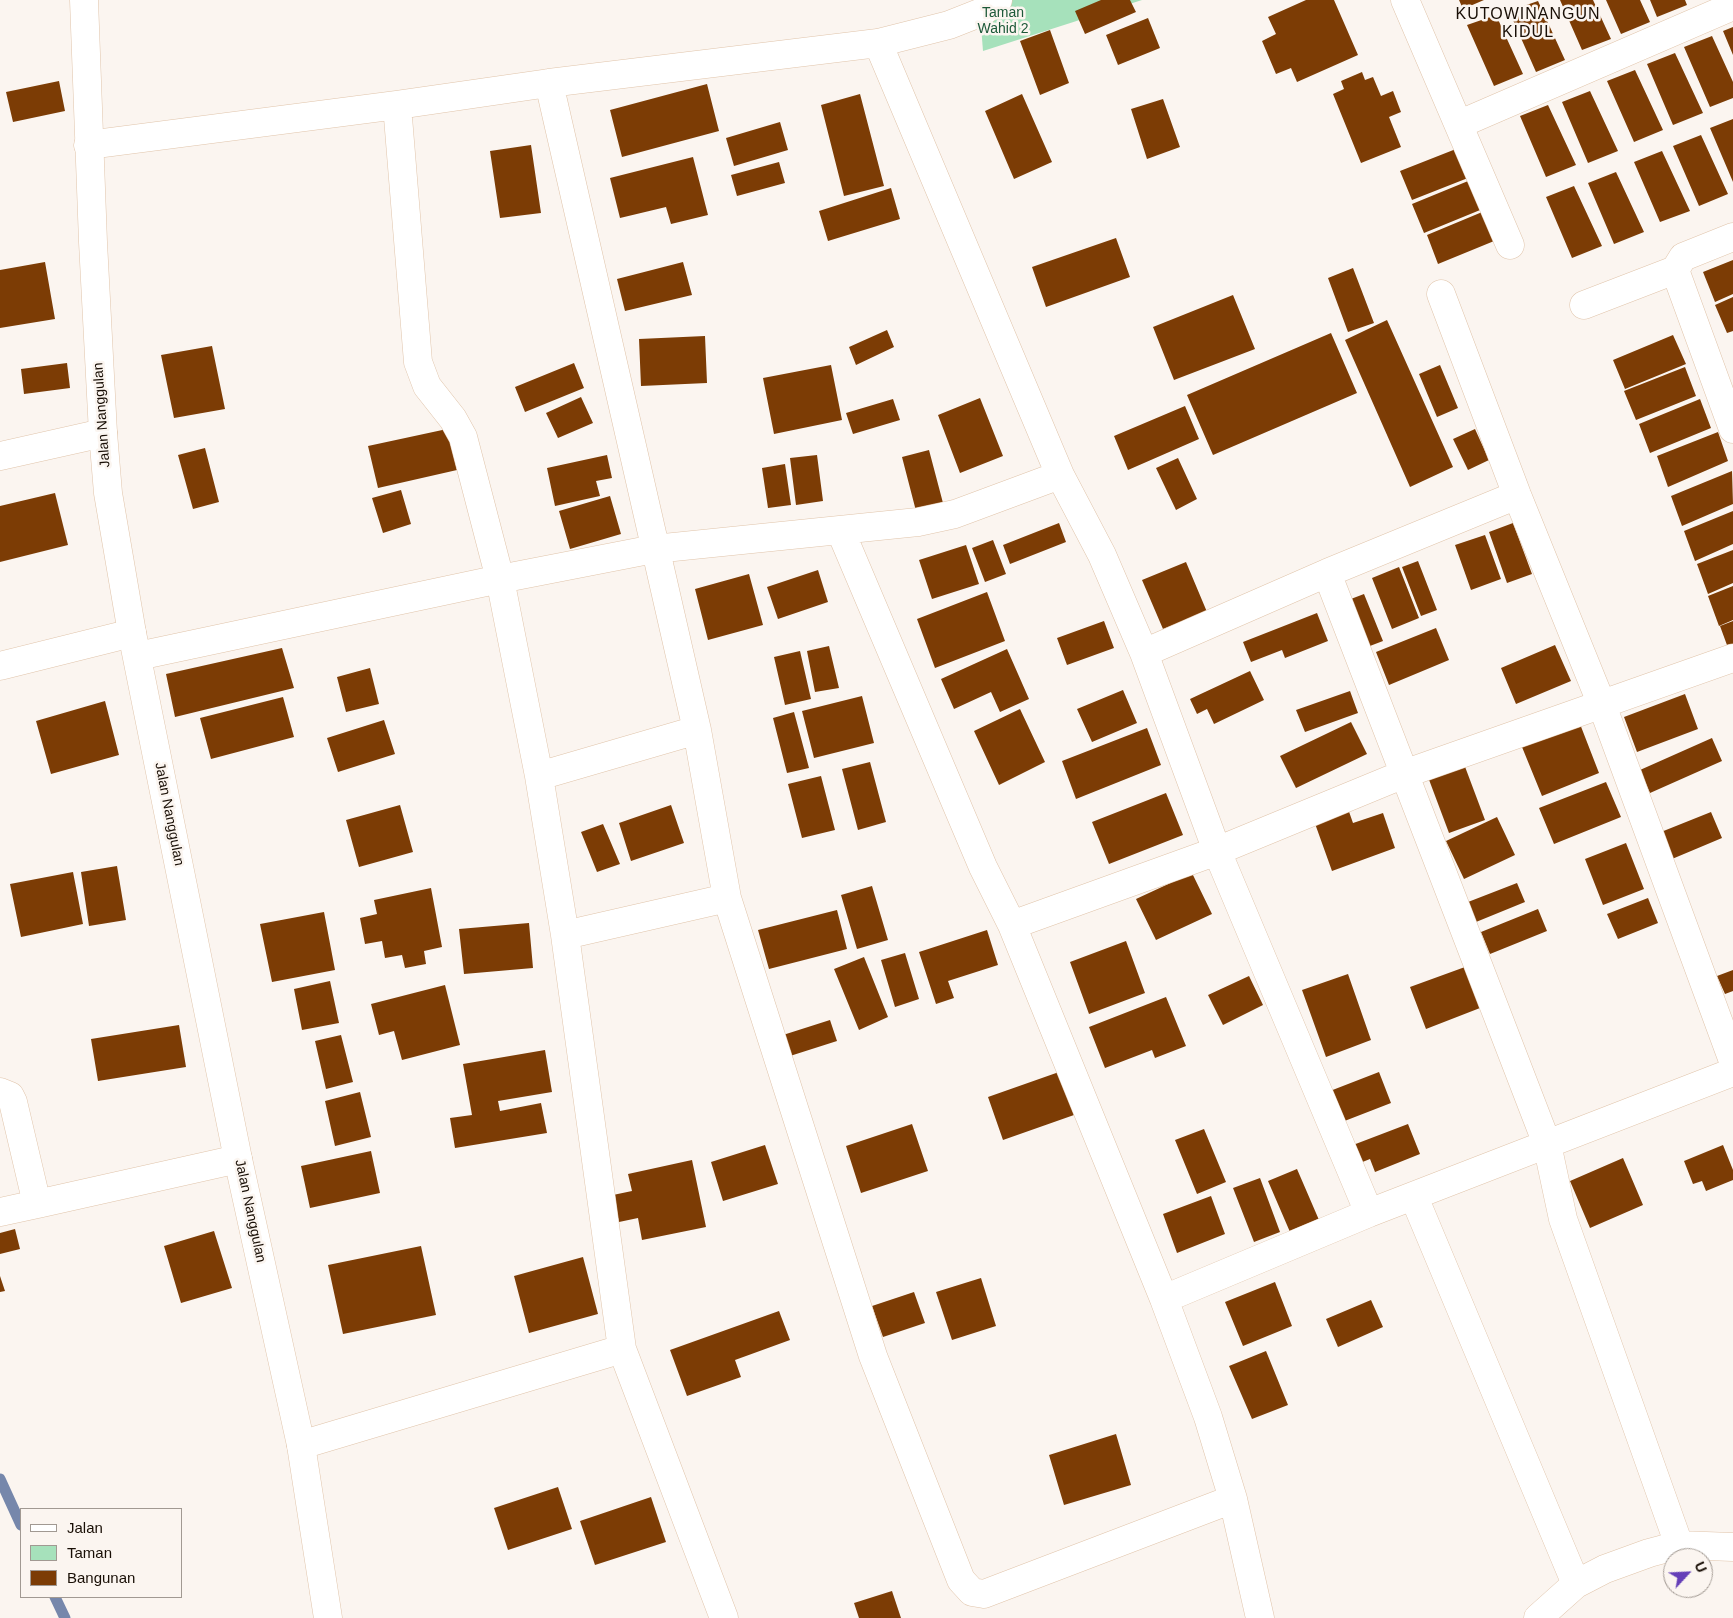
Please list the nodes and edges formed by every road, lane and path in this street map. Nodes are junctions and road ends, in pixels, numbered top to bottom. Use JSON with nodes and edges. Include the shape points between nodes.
{"nodes":[{"id":1,"x":84,"y":0,"type":"edge"},
{"id":2,"x":998,"y":0,"type":"edge"},
{"id":3,"x":1405,"y":0,"type":"edge"},
{"id":4,"x":1733,"y":6,"type":"edge"},
{"id":5,"x":878,"y":43,"type":"junction"},
{"id":6,"x":549,"y":83,"type":"junction"},
{"id":7,"x":397,"y":105,"type":"junction"},
{"id":8,"x":1460,"y":124,"type":"junction"},
{"id":9,"x":88,"y":145,"type":"junction"},
{"id":10,"x":1733,"y":237,"type":"edge"},
{"id":11,"x":1510,"y":245,"type":"dead end"},
{"id":12,"x":1674,"y":270,"type":"junction"},
{"id":13,"x":1441,"y":294,"type":"dead end"},
{"id":14,"x":1584,"y":305,"type":"dead end"},
{"id":15,"x":1733,"y":429,"type":"edge"},
{"id":16,"x":103,"y":433,"type":"junction"},
{"id":17,"x":0,"y":456,"type":"edge"},
{"id":18,"x":1060,"y":475,"type":"junction"},
{"id":19,"x":1517,"y":495,"type":"junction"},
{"id":20,"x":841,"y":532,"type":"junction"},
{"id":21,"x":654,"y":549,"type":"junction"},
{"id":22,"x":1327,"y":573,"type":"junction"},
{"id":23,"x":500,"y":579,"type":"junction"},
{"id":24,"x":135,"y":645,"type":"junction"},
{"id":25,"x":1144,"y":653,"type":"junction"},
{"id":26,"x":1733,"y":658,"type":"edge"},
{"id":27,"x":0,"y":666,"type":"edge"},
{"id":28,"x":1602,"y":705,"type":"junction"},
{"id":29,"x":697,"y":730,"type":"junction"},
{"id":30,"x":1404,"y":774,"type":"junction"},
{"id":31,"x":539,"y":776,"type":"junction"},
{"id":32,"x":1217,"y":851,"type":"junction"},
{"id":33,"x":726,"y":898,"type":"junction"},
{"id":34,"x":1012,"y":925,"type":"junction"},
{"id":35,"x":565,"y":935,"type":"junction"},
{"id":36,"x":1733,"y":1061,"type":"edge"},
{"id":37,"x":1733,"y":1072,"type":"edge"},
{"id":38,"x":0,"y":1092,"type":"edge"},
{"id":39,"x":1546,"y":1144,"type":"junction"},
{"id":40,"x":238,"y":1158,"type":"junction"},
{"id":41,"x":1414,"y":1197,"type":"junction"},
{"id":42,"x":37,"y":1204,"type":"junction"},
{"id":43,"x":0,"y":1212,"type":"edge"},
{"id":44,"x":1369,"y":1213,"type":"junction"},
{"id":45,"x":1164,"y":1299,"type":"junction"},
{"id":46,"x":622,"y":1349,"type":"junction"},
{"id":47,"x":301,"y":1445,"type":"junction"},
{"id":48,"x":1233,"y":1499,"type":"junction"},
{"id":49,"x":1679,"y":1546,"type":"junction"},
{"id":50,"x":1733,"y":1547,"type":"edge"},
{"id":51,"x":1576,"y":1584,"type":"junction"},
{"id":52,"x":328,"y":1618,"type":"edge"},
{"id":53,"x":724,"y":1618,"type":"edge"},
{"id":54,"x":1260,"y":1618,"type":"edge"},
{"id":55,"x":1538,"y":1618,"type":"edge"}],
"edges":[{"from":1,"to":9,"type":"street","name":"Jalan Nanggulan"},
{"from":2,"to":5,"type":"street","via":[[982,12],[949,25]]},
{"from":3,"to":8,"type":"street"},
{"from":4,"to":8,"type":"street"},
{"from":5,"to":6,"type":"street"},
{"from":5,"to":18,"type":"street"},
{"from":6,"to":7,"type":"street"},
{"from":6,"to":21,"type":"street"},
{"from":7,"to":9,"type":"street"},
{"from":7,"to":23,"type":"street","via":[[418,362],[427,386],[454,419],[463,437]]},
{"from":8,"to":11,"type":"street"},
{"from":9,"to":16,"type":"street","name":"Jalan Nanggulan"},
{"from":10,"to":12,"type":"street","via":[[1683,258]]},
{"from":12,"to":14,"type":"street"},
{"from":12,"to":15,"type":"street"},
{"from":13,"to":19,"type":"street"},
{"from":16,"to":17,"type":"street"},
{"from":16,"to":24,"type":"street","name":"Jalan Nanggulan","via":[[108,493]]},
{"from":18,"to":20,"type":"street","via":[[956,514]]},
{"from":18,"to":25,"type":"street","via":[[1102,555]]},
{"from":19,"to":22,"type":"street"},
{"from":19,"to":28,"type":"street"},
{"from":20,"to":21,"type":"street"},
{"from":20,"to":34,"type":"street","via":[[983,867]]},
{"from":21,"to":23,"type":"street"},
{"from":21,"to":29,"type":"street"},
{"from":22,"to":25,"type":"street"},
{"from":22,"to":30,"type":"street"},
{"from":23,"to":24,"type":"street"},
{"from":23,"to":31,"type":"street"},
{"from":24,"to":27,"type":"street"},
{"from":24,"to":40,"type":"street","name":"Jalan Nanggulan"},
{"from":25,"to":32,"type":"street"},
{"from":26,"to":28,"type":"street"},
{"from":28,"to":30,"type":"street"},
{"from":28,"to":36,"type":"street"},
{"from":29,"to":31,"type":"street"},
{"from":29,"to":33,"type":"street"},
{"from":30,"to":32,"type":"street"},
{"from":30,"to":39,"type":"street"},
{"from":31,"to":35,"type":"street"},
{"from":32,"to":34,"type":"street"},
{"from":32,"to":44,"type":"street"},
{"from":33,"to":35,"type":"street"},
{"from":33,"to":48,"type":"street","via":[[872,1356],[966,1587],[984,1594]]},
{"from":34,"to":45,"type":"street"},
{"from":35,"to":46,"type":"street"},
{"from":37,"to":39,"type":"street"},
{"from":38,"to":42,"type":"street","via":[[10,1096],[13,1102]]},
{"from":39,"to":41,"type":"street"},
{"from":39,"to":49,"type":"street","via":[[1563,1219]]},
{"from":40,"to":42,"type":"street"},
{"from":40,"to":47,"type":"street","name":"Jalan Nanggulan"},
{"from":41,"to":44,"type":"street"},
{"from":41,"to":51,"type":"street"},
{"from":42,"to":43,"type":"street"},
{"from":44,"to":45,"type":"street"},
{"from":45,"to":48,"type":"street","via":[[1208,1417]]},
{"from":46,"to":47,"type":"street"},
{"from":46,"to":53,"type":"street"},
{"from":47,"to":52,"type":"street","name":"Jalan Nanggulan"},
{"from":48,"to":54,"type":"street"},
{"from":49,"to":50,"type":"street"},
{"from":49,"to":51,"type":"street","via":[[1605,1569]]},
{"from":51,"to":55,"type":"street"}]}
